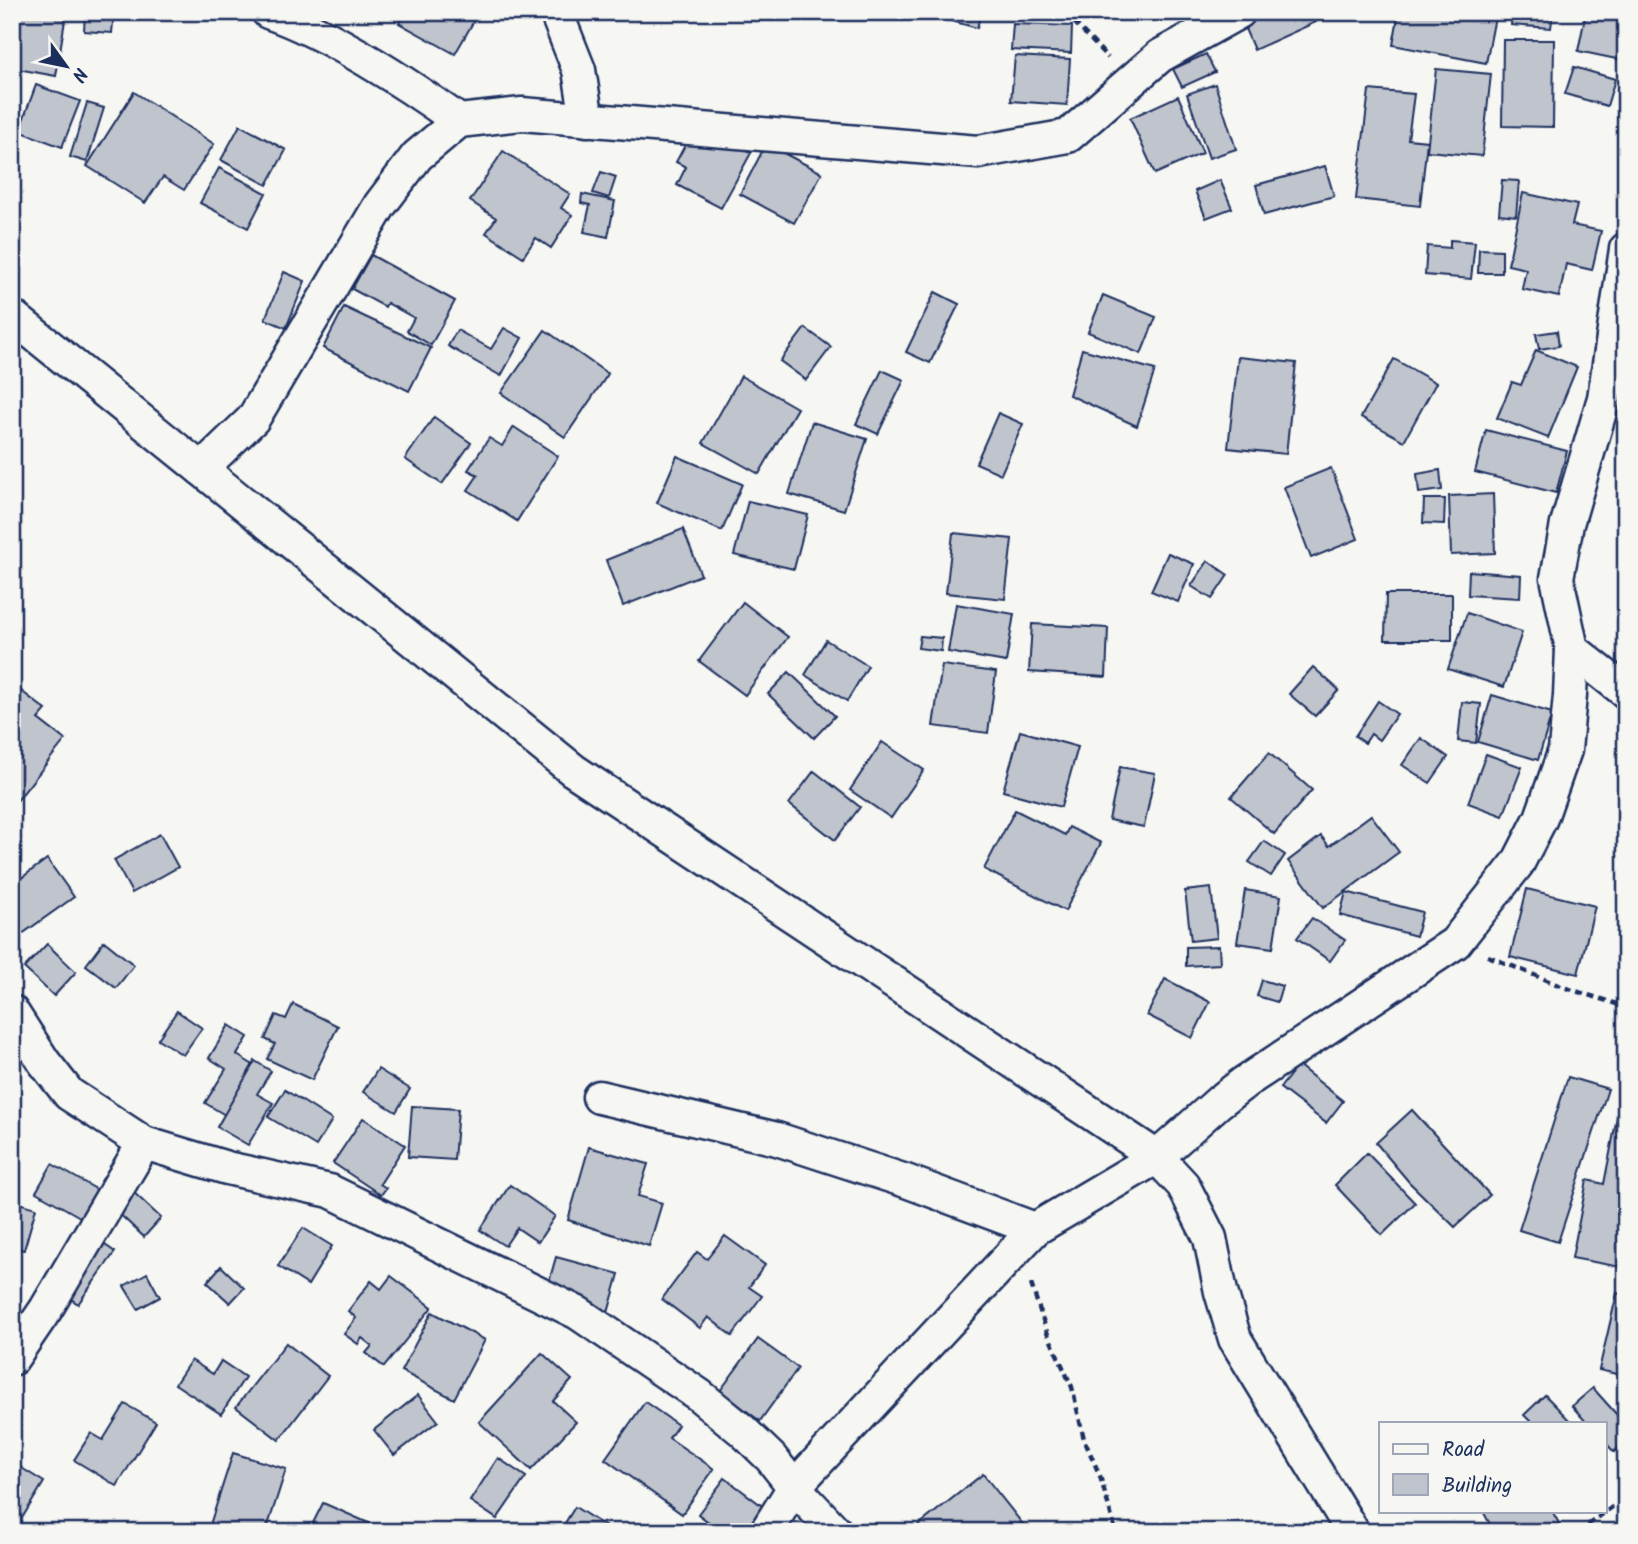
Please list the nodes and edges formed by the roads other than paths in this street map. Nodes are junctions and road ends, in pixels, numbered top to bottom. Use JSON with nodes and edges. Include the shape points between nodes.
{"nodes":[{"id":1,"x":268,"y":12,"type":"edge"},
{"id":2,"x":556,"y":12,"type":"edge"},
{"id":3,"x":1239,"y":12,"type":"edge"},
{"id":4,"x":587,"y":120,"type":"junction"},
{"id":5,"x":459,"y":121,"type":"junction"},
{"id":6,"x":1626,"y":248,"type":"edge"},
{"id":7,"x":12,"y":316,"type":"edge"},
{"id":8,"x":1615,"y":398,"type":"edge"},
{"id":9,"x":201,"y":468,"type":"junction"},
{"id":10,"x":1572,"y":649,"type":"junction"},
{"id":11,"x":1626,"y":692,"type":"edge"},
{"id":12,"x":12,"y":1012,"type":"edge"},
{"id":13,"x":599,"y":1097,"type":"dead end"},
{"id":14,"x":144,"y":1143,"type":"junction"},
{"id":15,"x":1157,"y":1157,"type":"junction"},
{"id":16,"x":1035,"y":1229,"type":"junction"},
{"id":17,"x":12,"y":1359,"type":"edge"},
{"id":18,"x":794,"y":1487,"type":"junction"},
{"id":19,"x":766,"y":1532,"type":"edge"},
{"id":20,"x":836,"y":1532,"type":"edge"},
{"id":21,"x":1353,"y":1532,"type":"edge"}],
"edges":[{"from":1,"to":5,"type":"street","via":[[329,40]]},
{"from":2,"to":4,"type":"street","via":[[579,70]]},
{"from":3,"to":4,"type":"street","via":[[1160,56],[1068,136],[978,152]]},
{"from":4,"to":5,"type":"street","via":[[522,114]]},
{"from":5,"to":9,"type":"street","via":[[416,156],[380,205],[253,419]]},
{"from":6,"to":8,"type":"street"},
{"from":7,"to":9,"type":"street"},
{"from":8,"to":10,"type":"street","via":[[1567,524],[1557,578]]},
{"from":9,"to":15,"type":"street","via":[[573,771]]},
{"from":10,"to":11,"type":"street"},
{"from":10,"to":15,"type":"street","via":[[1565,750],[1541,818],[1518,863],[1455,943],[1245,1082]]},
{"from":12,"to":14,"type":"street","via":[[69,1094]]},
{"from":13,"to":16,"type":"street","via":[[777,1139]]},
{"from":14,"to":17,"type":"street"},
{"from":14,"to":18,"type":"street","via":[[330,1191],[578,1313],[699,1395],[771,1458]]},
{"from":15,"to":16,"type":"street"},
{"from":15,"to":21,"type":"street","via":[[1183,1185],[1210,1238],[1235,1339]]},
{"from":16,"to":18,"type":"street"},
{"from":18,"to":19,"type":"street"},
{"from":18,"to":20,"type":"street"}]}
